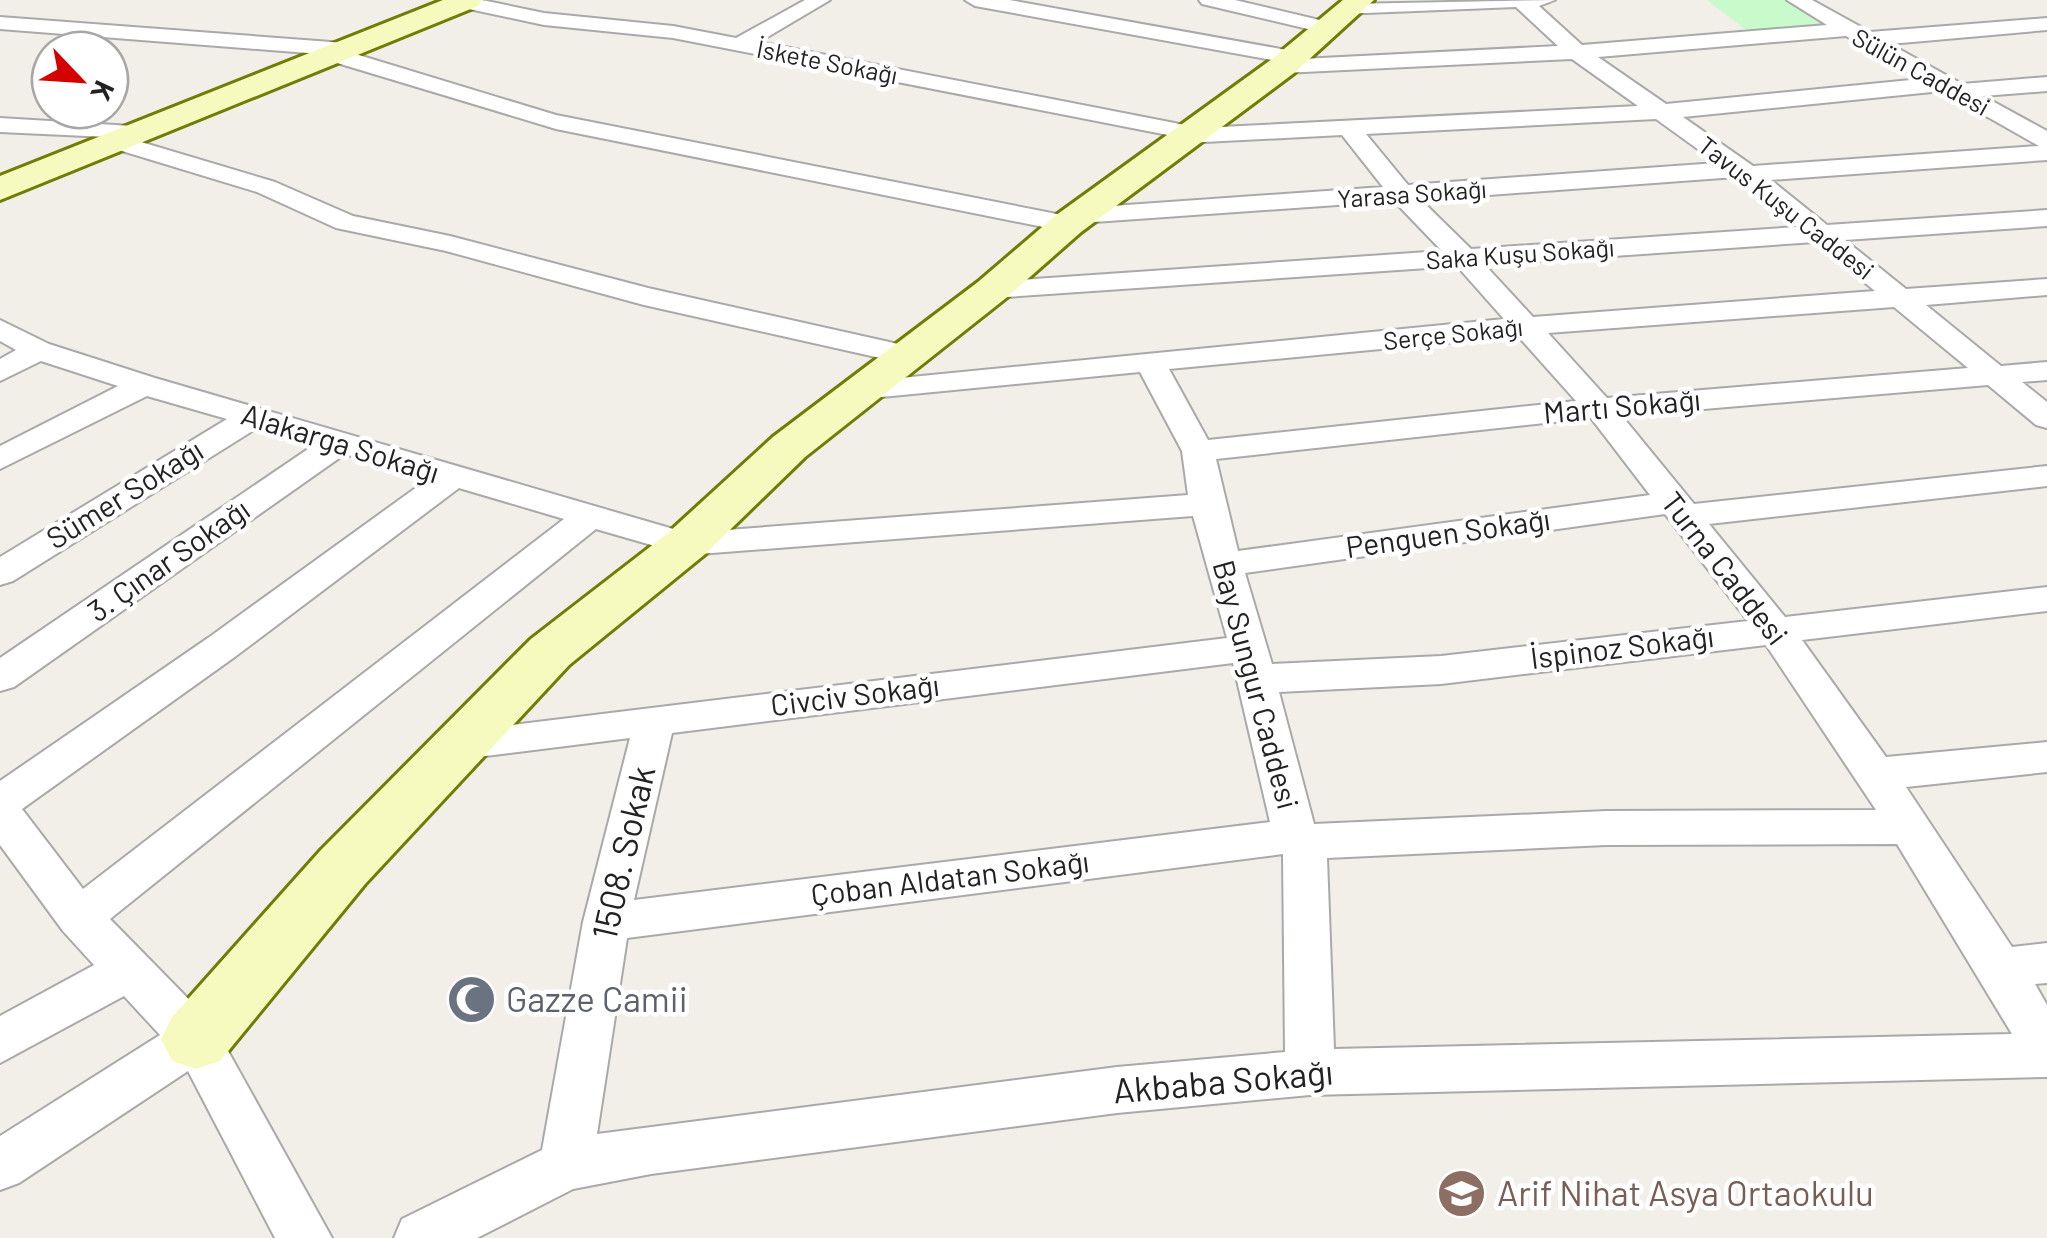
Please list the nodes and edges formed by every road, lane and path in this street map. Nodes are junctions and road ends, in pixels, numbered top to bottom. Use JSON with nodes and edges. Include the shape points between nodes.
{"nodes":[{"id":1,"x":820,"y":0,"type":"edge"},
{"id":2,"x":976,"y":0,"type":"edge"},
{"id":3,"x":1210,"y":0,"type":"edge"},
{"id":4,"x":1547,"y":0,"type":"edge"},
{"id":5,"x":1797,"y":0,"type":"edge"},
{"id":6,"x":465,"y":1,"type":"edge"},
{"id":7,"x":1521,"y":1,"type":"edge"},
{"id":8,"x":1346,"y":13,"type":"edge"},
{"id":9,"x":0,"y":22,"type":"edge"},
{"id":10,"x":2047,"y":24,"type":"edge"},
{"id":11,"x":1846,"y":30,"type":"junction"},
{"id":12,"x":1868,"y":39,"type":"junction"},
{"id":13,"x":738,"y":45,"type":"junction"},
{"id":14,"x":338,"y":52,"type":"junction"},
{"id":15,"x":1578,"y":52,"type":"junction"},
{"id":16,"x":1287,"y":62,"type":"junction"},
{"id":17,"x":2047,"y":84,"type":"edge"},
{"id":18,"x":1948,"y":88,"type":"junction"},
{"id":19,"x":1660,"y":112,"type":"junction"},
{"id":20,"x":0,"y":124,"type":"edge"},
{"id":21,"x":1349,"y":128,"type":"junction"},
{"id":22,"x":1188,"y":134,"type":"junction"},
{"id":23,"x":129,"y":137,"type":"junction"},
{"id":24,"x":2047,"y":142,"type":"edge"},
{"id":25,"x":2047,"y":152,"type":"edge"},
{"id":26,"x":1744,"y":171,"type":"junction"},
{"id":27,"x":0,"y":189,"type":"edge"},
{"id":28,"x":1402,"y":196,"type":"junction"},
{"id":29,"x":2047,"y":218,"type":"edge"},
{"id":30,"x":1076,"y":220,"type":"junction"},
{"id":31,"x":1820,"y":234,"type":"junction"},
{"id":32,"x":1464,"y":258,"type":"junction"},
{"id":33,"x":2047,"y":287,"type":"edge"},
{"id":34,"x":992,"y":290,"type":"junction"},
{"id":35,"x":1902,"y":299,"type":"junction"},
{"id":36,"x":1526,"y":326,"type":"junction"},
{"id":37,"x":0,"y":329,"type":"edge"},
{"id":38,"x":38,"y":350,"type":"junction"},
{"id":39,"x":907,"y":355,"type":"junction"},
{"id":40,"x":1151,"y":365,"type":"junction"},
{"id":41,"x":2047,"y":371,"type":"edge"},
{"id":42,"x":0,"y":372,"type":"edge"},
{"id":43,"x":1990,"y":375,"type":"junction"},
{"id":44,"x":144,"y":385,"type":"junction"},
{"id":45,"x":860,"y":390,"type":"junction"},
{"id":46,"x":1599,"y":408,"type":"junction"},
{"id":47,"x":251,"y":418,"type":"junction"},
{"id":48,"x":2047,"y":418,"type":"edge"},
{"id":49,"x":338,"y":444,"type":"junction"},
{"id":50,"x":1198,"y":451,"type":"junction"},
{"id":51,"x":0,"y":459,"type":"edge"},
{"id":52,"x":2047,"y":476,"type":"edge"},
{"id":53,"x":452,"y":478,"type":"junction"},
{"id":54,"x":1207,"y":504,"type":"junction"},
{"id":55,"x":1677,"y":510,"type":"junction"},
{"id":56,"x":592,"y":515,"type":"junction"},
{"id":57,"x":686,"y":544,"type":"junction"},
{"id":58,"x":1224,"y":564,"type":"junction"},
{"id":59,"x":0,"y":573,"type":"edge"},
{"id":60,"x":2047,"y":598,"type":"edge"},
{"id":61,"x":1775,"y":630,"type":"junction"},
{"id":62,"x":1252,"y":664,"type":"junction"},
{"id":63,"x":0,"y":677,"type":"edge"},
{"id":64,"x":655,"y":720,"type":"junction"},
{"id":65,"x":461,"y":744,"type":"junction"},
{"id":66,"x":2047,"y":757,"type":"edge"},
{"id":67,"x":1874,"y":774,"type":"junction"},
{"id":68,"x":2,"y":816,"type":"edge"},
{"id":69,"x":1906,"y":827,"type":"junction"},
{"id":70,"x":1300,"y":839,"type":"junction"},
{"id":71,"x":79,"y":918,"type":"junction"},
{"id":72,"x":606,"y":922,"type":"junction"},
{"id":73,"x":2047,"y":963,"type":"edge"},
{"id":74,"x":2000,"y":968,"type":"junction"},
{"id":75,"x":129,"y":969,"type":"junction"},
{"id":76,"x":196,"y":1039,"type":"junction"},
{"id":77,"x":0,"y":1041,"type":"edge"},
{"id":78,"x":2047,"y":1053,"type":"edge"},
{"id":79,"x":1310,"y":1072,"type":"junction"},
{"id":80,"x":566,"y":1164,"type":"junction"},
{"id":81,"x":0,"y":1165,"type":"edge"},
{"id":82,"x":305,"y":1238,"type":"edge"},
{"id":83,"x":421,"y":1238,"type":"edge"}],
"edges":[{"from":1,"to":13,"type":"street"},
{"from":2,"to":16,"type":"street"},
{"from":3,"to":8,"type":"street"},
{"from":4,"to":7,"type":"street"},
{"from":5,"to":11,"type":"street","name":"Sülün Caddesi"},
{"from":6,"to":13,"type":"street","name":"İskete Sokağı","via":[[544,19],[634,26]]},
{"from":6,"to":14,"type":"street"},
{"from":7,"to":8,"type":"street"},
{"from":7,"to":15,"type":"street","name":"Tavus Kuşu Caddesi"},
{"from":8,"to":16,"type":"street"},
{"from":9,"to":14,"type":"street","name":"Yarasa Sokağı"},
{"from":10,"to":12,"type":"street"},
{"from":11,"to":12,"type":"street","name":"Sülün Caddesi"},
{"from":11,"to":15,"type":"street"},
{"from":12,"to":18,"type":"street","name":"Sülün Caddesi"},
{"from":13,"to":22,"type":"street","name":"İskete Sokağı"},
{"from":14,"to":23,"type":"street"},
{"from":14,"to":30,"type":"street","name":"Yarasa Sokağı","via":[[471,100],[588,129]]},
{"from":15,"to":16,"type":"street"},
{"from":15,"to":19,"type":"street","name":"Tavus Kuşu Caddesi"},
{"from":16,"to":22,"type":"street"},
{"from":17,"to":18,"type":"street","name":"İskete Sokağı"},
{"from":18,"to":19,"type":"street","name":"İskete Sokağı"},
{"from":18,"to":24,"type":"street","name":"Sülün Caddesi"},
{"from":19,"to":21,"type":"street","name":"İskete Sokağı"},
{"from":19,"to":26,"type":"street","name":"Tavus Kuşu Caddesi"},
{"from":20,"to":23,"type":"street"},
{"from":21,"to":22,"type":"street","name":"İskete Sokağı"},
{"from":21,"to":28,"type":"street","name":"Turna Caddesi"},
{"from":22,"to":30,"type":"street"},
{"from":23,"to":27,"type":"street"},
{"from":23,"to":39,"type":"street","via":[[345,222]]},
{"from":25,"to":26,"type":"street","name":"Yarasa Sokağı"},
{"from":26,"to":28,"type":"street","name":"Yarasa Sokağı"},
{"from":26,"to":31,"type":"street","name":"Tavus Kuşu Caddesi"},
{"from":28,"to":30,"type":"street","name":"Yarasa Sokağı"},
{"from":28,"to":32,"type":"street","name":"Turna Caddesi"},
{"from":29,"to":31,"type":"street","name":"Saka Kuşu Sokağı"},
{"from":30,"to":34,"type":"street"},
{"from":31,"to":32,"type":"street","name":"Saka Kuşu Sokağı"},
{"from":31,"to":35,"type":"street","name":"Tavus Kuşu Caddesi"},
{"from":32,"to":34,"type":"street","name":"Saka Kuşu Sokağı"},
{"from":32,"to":36,"type":"street","name":"Turna Caddesi"},
{"from":33,"to":35,"type":"street","name":"Serçe Sokağı"},
{"from":34,"to":39,"type":"street"},
{"from":35,"to":36,"type":"street","name":"Serçe Sokağı"},
{"from":35,"to":43,"type":"street","name":"Tavus Kuşu Caddesi"},
{"from":36,"to":40,"type":"street","name":"Serçe Sokağı"},
{"from":36,"to":46,"type":"street","name":"Turna Caddesi"},
{"from":37,"to":38,"type":"street","name":"Alakarga Sokağı"},
{"from":38,"to":42,"type":"street"},
{"from":38,"to":44,"type":"street","name":"Alakarga Sokağı"},
{"from":39,"to":45,"type":"street"},
{"from":40,"to":45,"type":"street","name":"Serçe Sokağı"},
{"from":40,"to":50,"type":"street","name":"Bay Sungur Caddesi"},
{"from":41,"to":43,"type":"street","name":"Martı Sokağı"},
{"from":43,"to":46,"type":"street","name":"Martı Sokağı"},
{"from":43,"to":48,"type":"street","name":"Tavus Kuşu Caddesi"},
{"from":44,"to":47,"type":"street","name":"Alakarga Sokağı"},
{"from":44,"to":51,"type":"street"},
{"from":45,"to":57,"type":"street"},
{"from":46,"to":50,"type":"street","name":"Martı Sokağı"},
{"from":46,"to":55,"type":"street","name":"Turna Caddesi"},
{"from":47,"to":49,"type":"street","name":"Alakarga Sokağı"},
{"from":47,"to":59,"type":"street","name":"Sümer Sokağı"},
{"from":49,"to":53,"type":"street","name":"Alakarga Sokağı"},
{"from":49,"to":63,"type":"street","name":"3. Çınar Sokağı"},
{"from":50,"to":54,"type":"street","name":"Bay Sungur Caddesi"},
{"from":52,"to":55,"type":"street","name":"Penguen Sokağı"},
{"from":53,"to":56,"type":"street","name":"Alakarga Sokağı"},
{"from":53,"to":68,"type":"street"},
{"from":54,"to":57,"type":"street"},
{"from":54,"to":58,"type":"street","name":"Bay Sungur Caddesi"},
{"from":55,"to":58,"type":"street","name":"Penguen Sokağı"},
{"from":55,"to":61,"type":"street","name":"Turna Caddesi"},
{"from":56,"to":57,"type":"street","name":"Alakarga Sokağı"},
{"from":56,"to":71,"type":"street"},
{"from":57,"to":65,"type":"street","via":[[550,652]]},
{"from":58,"to":62,"type":"street","name":"Bay Sungur Caddesi"},
{"from":60,"to":61,"type":"street","name":"İspinoz Sokağı"},
{"from":61,"to":62,"type":"street","name":"İspinoz Sokağı","via":[[1441,670]]},
{"from":61,"to":67,"type":"street","name":"Turna Caddesi"},
{"from":62,"to":64,"type":"street","name":"Civciv Sokağı"},
{"from":62,"to":70,"type":"street","name":"Bay Sungur Caddesi"},
{"from":64,"to":65,"type":"street","name":"Civciv Sokağı"},
{"from":64,"to":72,"type":"street","name":"1508. Sokak"},
{"from":65,"to":76,"type":"street","via":[[343,867]]},
{"from":66,"to":67,"type":"street"},
{"from":67,"to":69,"type":"street","name":"Turna Caddesi"},
{"from":68,"to":71,"type":"street"},
{"from":69,"to":70,"type":"street","name":"Çoban Aldatan Sokağı"},
{"from":69,"to":74,"type":"street","name":"Turna Caddesi"},
{"from":70,"to":72,"type":"street","name":"Çoban Aldatan Sokağı"},
{"from":70,"to":79,"type":"street","name":"Bay Sungur Caddesi"},
{"from":71,"to":75,"type":"street"},
{"from":72,"to":80,"type":"street","name":"1508. Sokak"},
{"from":73,"to":74,"type":"street"},
{"from":74,"to":78,"type":"street","name":"Turna Caddesi"},
{"from":75,"to":76,"type":"street"},
{"from":75,"to":77,"type":"street"},
{"from":76,"to":81,"type":"street"},
{"from":76,"to":82,"type":"street"},
{"from":78,"to":79,"type":"street","name":"Akbaba Sokağı"},
{"from":79,"to":80,"type":"street","name":"Akbaba Sokağı","via":[[1078,1095]]},
{"from":80,"to":83,"type":"street","name":"Akbaba Sokağı"}]}
